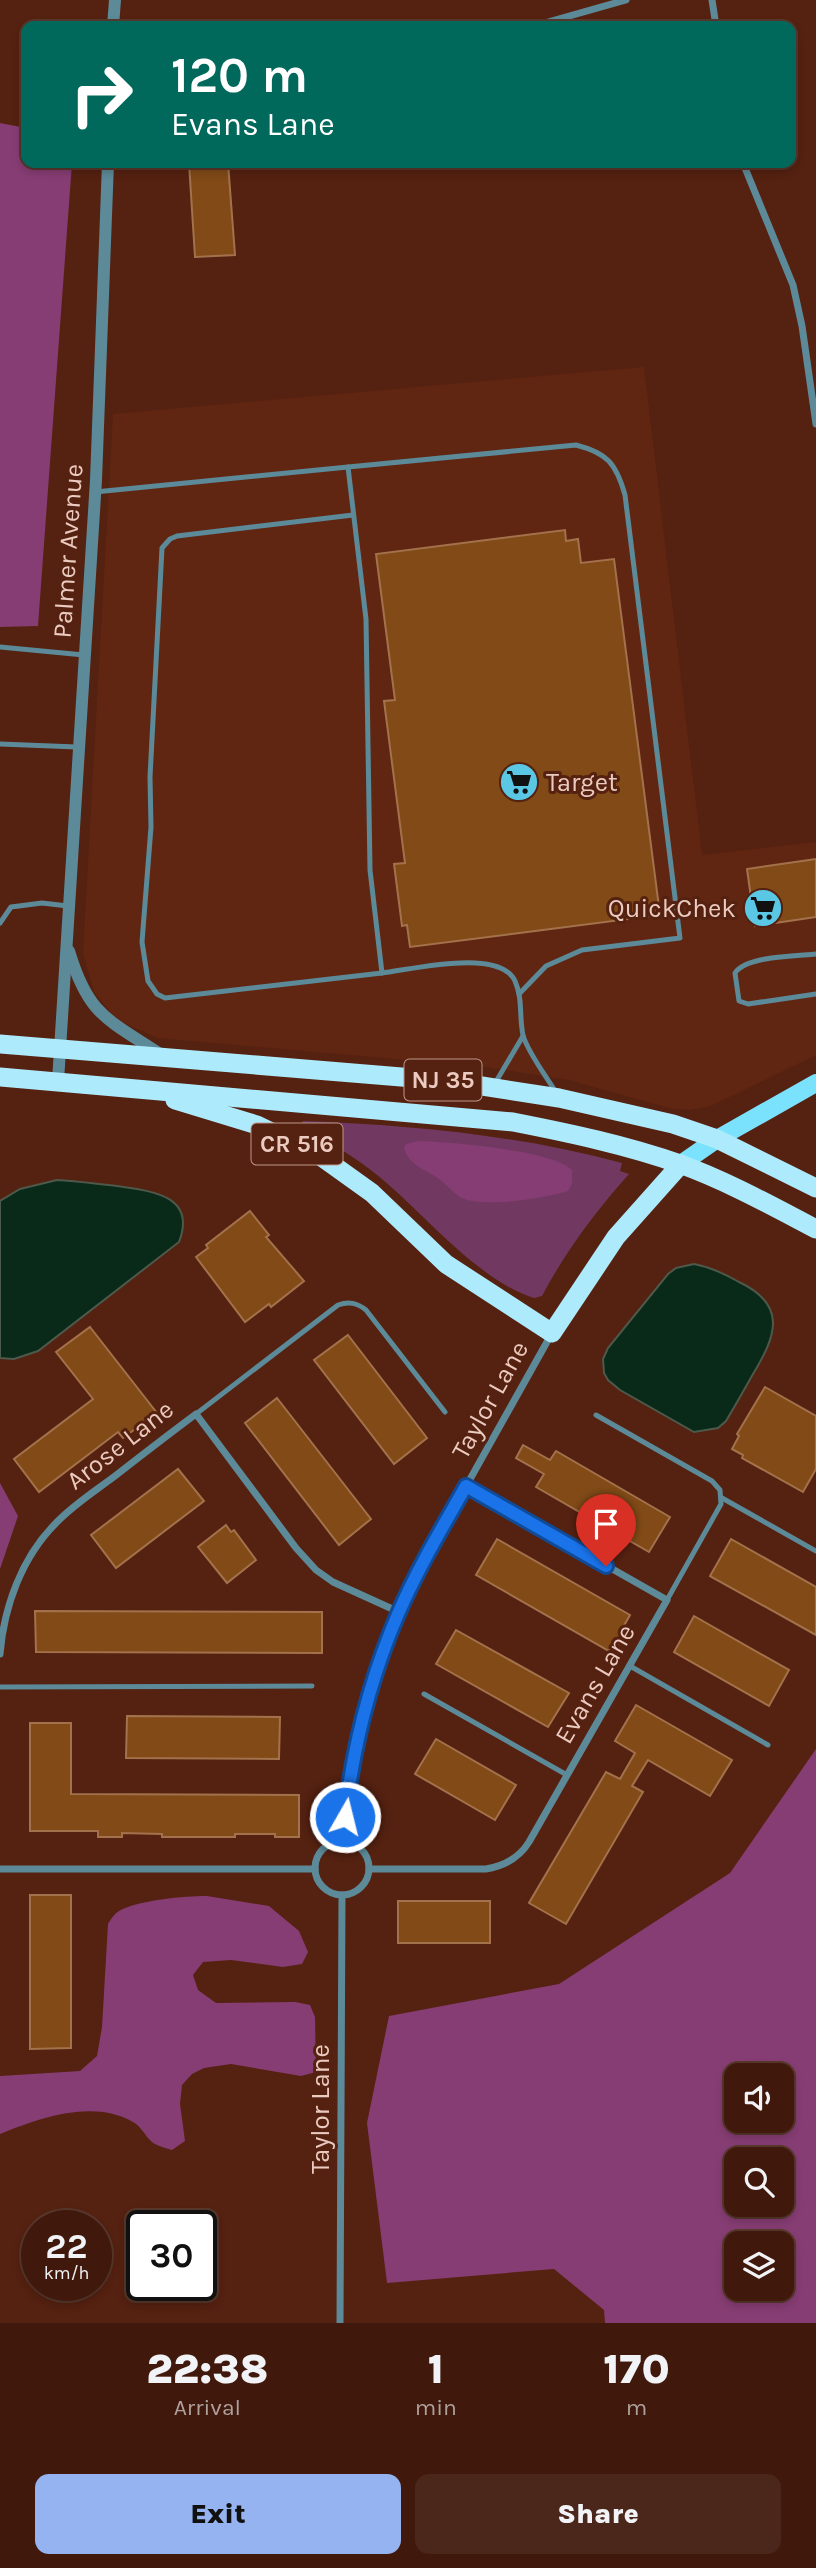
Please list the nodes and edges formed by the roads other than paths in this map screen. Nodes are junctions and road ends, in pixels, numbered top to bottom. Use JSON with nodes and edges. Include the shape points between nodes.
{"nodes":[{"id":1,"x":115,"y":0,"type":"edge"},
{"id":2,"x":626,"y":0,"type":"edge"},
{"id":3,"x":712,"y":0,"type":"edge"},
{"id":4,"x":113,"y":21,"type":"edge"},
{"id":5,"x":552,"y":21,"type":"edge"},
{"id":6,"x":715,"y":21,"type":"edge"},
{"id":7,"x":108,"y":168,"type":"edge"},
{"id":8,"x":745,"y":168,"type":"edge"},
{"id":9,"x":816,"y":424,"type":"edge"},
{"id":10,"x":348,"y":467,"type":"junction"},
{"id":11,"x":95,"y":492,"type":"junction"},
{"id":12,"x":353,"y":514,"type":"junction"},
{"id":13,"x":0,"y":647,"type":"edge"},
{"id":14,"x":84,"y":655,"type":"junction"},
{"id":15,"x":0,"y":744,"type":"edge"},
{"id":16,"x":78,"y":747,"type":"junction"},
{"id":17,"x":68,"y":906,"type":"junction"},
{"id":18,"x":0,"y":923,"type":"edge"},
{"id":19,"x":66,"y":943,"type":"junction"},
{"id":20,"x":816,"y":954,"type":"edge"},
{"id":21,"x":382,"y":972,"type":"junction"},
{"id":22,"x":520,"y":993,"type":"junction"},
{"id":23,"x":816,"y":994,"type":"edge"},
{"id":24,"x":523,"y":1036,"type":"junction"},
{"id":25,"x":0,"y":1044,"type":"edge"},
{"id":26,"x":60,"y":1049,"type":"junction"},
{"id":27,"x":163,"y":1056,"type":"junction"},
{"id":28,"x":0,"y":1077,"type":"edge"},
{"id":29,"x":58,"y":1081,"type":"junction"},
{"id":30,"x":816,"y":1083,"type":"edge"},
{"id":31,"x":493,"y":1087,"type":"junction"},
{"id":32,"x":134,"y":1088,"type":"junction"},
{"id":33,"x":559,"y":1098,"type":"junction"},
{"id":34,"x":717,"y":1139,"type":"junction"},
{"id":35,"x":681,"y":1164,"type":"junction"},
{"id":36,"x":816,"y":1187,"type":"edge"},
{"id":37,"x":816,"y":1229,"type":"edge"},
{"id":38,"x":552,"y":1333,"type":"junction"},
{"id":39,"x":445,"y":1412,"type":"dead end"},
{"id":40,"x":196,"y":1414,"type":"junction"},
{"id":41,"x":596,"y":1415,"type":"dead end"},
{"id":42,"x":466,"y":1486,"type":"junction"},
{"id":43,"x":722,"y":1498,"type":"junction"},
{"id":44,"x":816,"y":1551,"type":"edge"},
{"id":45,"x":667,"y":1600,"type":"junction"},
{"id":46,"x":399,"y":1612,"type":"junction"},
{"id":47,"x":0,"y":1654,"type":"edge"},
{"id":48,"x":630,"y":1666,"type":"junction"},
{"id":49,"x":0,"y":1686,"type":"edge"},
{"id":50,"x":312,"y":1686,"type":"dead end"},
{"id":51,"x":424,"y":1693,"type":"dead end"},
{"id":52,"x":768,"y":1745,"type":"dead end"},
{"id":53,"x":567,"y":1775,"type":"junction"},
{"id":54,"x":342,"y":1842,"type":"junction"},
{"id":55,"x":0,"y":1869,"type":"edge"},
{"id":56,"x":315,"y":1869,"type":"junction"},
{"id":57,"x":369,"y":1869,"type":"junction"},
{"id":58,"x":342,"y":1895,"type":"junction"},
{"id":59,"x":340,"y":2323,"type":"edge"}],
"edges":[{"from":1,"to":4,"type":"street"},
{"from":2,"to":5,"type":"street"},
{"from":3,"to":6,"type":"street"},
{"from":7,"to":11,"type":"street","name":"Palmer Avenue"},
{"from":8,"to":9,"type":"street","via":[[793,285]]},
{"from":10,"to":11,"type":"lane"},
{"from":10,"to":12,"type":"lane"},
{"from":10,"to":22,"type":"lane","via":[[576,445],[596,450],[620,478],[680,938],[582,950],[546,965]]},
{"from":11,"to":14,"type":"street","name":"Palmer Avenue"},
{"from":12,"to":21,"type":"lane","via":[[366,619],[370,870]]},
{"from":12,"to":21,"type":"lane","via":[[177,536],[162,548],[142,943],[148,981],[165,998]]},
{"from":13,"to":14,"type":"lane"},
{"from":14,"to":16,"type":"street","name":"Palmer Avenue"},
{"from":15,"to":16,"type":"lane"},
{"from":16,"to":17,"type":"street","name":"Palmer Avenue"},
{"from":17,"to":18,"type":"lane","via":[[11,907]]},
{"from":17,"to":19,"type":"street","name":"Palmer Avenue"},
{"from":19,"to":26,"type":"street","name":"Palmer Avenue"},
{"from":19,"to":27,"type":"street","name":"Palmer Avenue","via":[[80,985],[96,1010]]},
{"from":20,"to":23,"type":"lane","via":[[749,962],[735,973],[739,1002]]},
{"from":21,"to":22,"type":"lane","via":[[489,963],[509,972]]},
{"from":22,"to":24,"type":"lane"},
{"from":24,"to":31,"type":"lane"},
{"from":24,"to":33,"type":"lane"},
{"from":25,"to":26,"type":"highway","number":"NJ 35"},
{"from":26,"to":27,"type":"highway","number":"NJ 35"},
{"from":26,"to":29,"type":"street","name":"Palmer Avenue"},
{"from":27,"to":31,"type":"highway","number":"NJ 35"},
{"from":28,"to":29,"type":"highway","number":"NJ 35"},
{"from":29,"to":32,"type":"highway","number":"NJ 35"},
{"from":30,"to":34,"type":"main road"},
{"from":31,"to":33,"type":"highway","number":"NJ 35"},
{"from":32,"to":35,"type":"highway","number":"NJ 35","via":[[513,1122]]},
{"from":32,"to":38,"type":"highway","number":"CR 516","via":[[257,1125],[319,1155],[372,1193],[446,1264]]},
{"from":33,"to":34,"type":"highway","number":"NJ 35"},
{"from":34,"to":35,"type":"main road"},
{"from":34,"to":36,"type":"highway","number":"NJ 35"},
{"from":35,"to":37,"type":"highway","number":"NJ 35"},
{"from":35,"to":38,"type":"highway","via":[[616,1237]]},
{"from":38,"to":42,"type":"street","name":"Taylor Lane"},
{"from":39,"to":40,"type":"lane","via":[[366,1310],[345,1302]]},
{"from":40,"to":46,"type":"street","name":"Arose Lane","via":[[316,1570]]},
{"from":40,"to":47,"type":"street","name":"Arose Lane","via":[[47,1533],[19,1579]]},
{"from":41,"to":43,"type":"lane","via":[[712,1481]]},
{"from":42,"to":45,"type":"street"},
{"from":42,"to":46,"type":"street","name":"Taylor Lane"},
{"from":43,"to":44,"type":"lane"},
{"from":43,"to":45,"type":"lane"},
{"from":45,"to":48,"type":"street","name":"Evans Lane"},
{"from":46,"to":54,"type":"street","name":"Taylor Lane","via":[[359,1732]]},
{"from":48,"to":52,"type":"lane"},
{"from":48,"to":53,"type":"street","name":"Evans Lane"},
{"from":49,"to":50,"type":"lane"},
{"from":51,"to":53,"type":"lane"},
{"from":53,"to":57,"type":"street","name":"Evans Lane","via":[[525,1849],[504,1865]]},
{"from":54,"to":56,"type":"street","via":[[320,1852]]},
{"from":54,"to":57,"type":"street","via":[[364,1853]]},
{"from":55,"to":56,"type":"street"},
{"from":56,"to":58,"type":"street","via":[[326,1890]]},
{"from":57,"to":58,"type":"street","via":[[357,1890]]},
{"from":58,"to":59,"type":"street","name":"Taylor Lane"}]}
